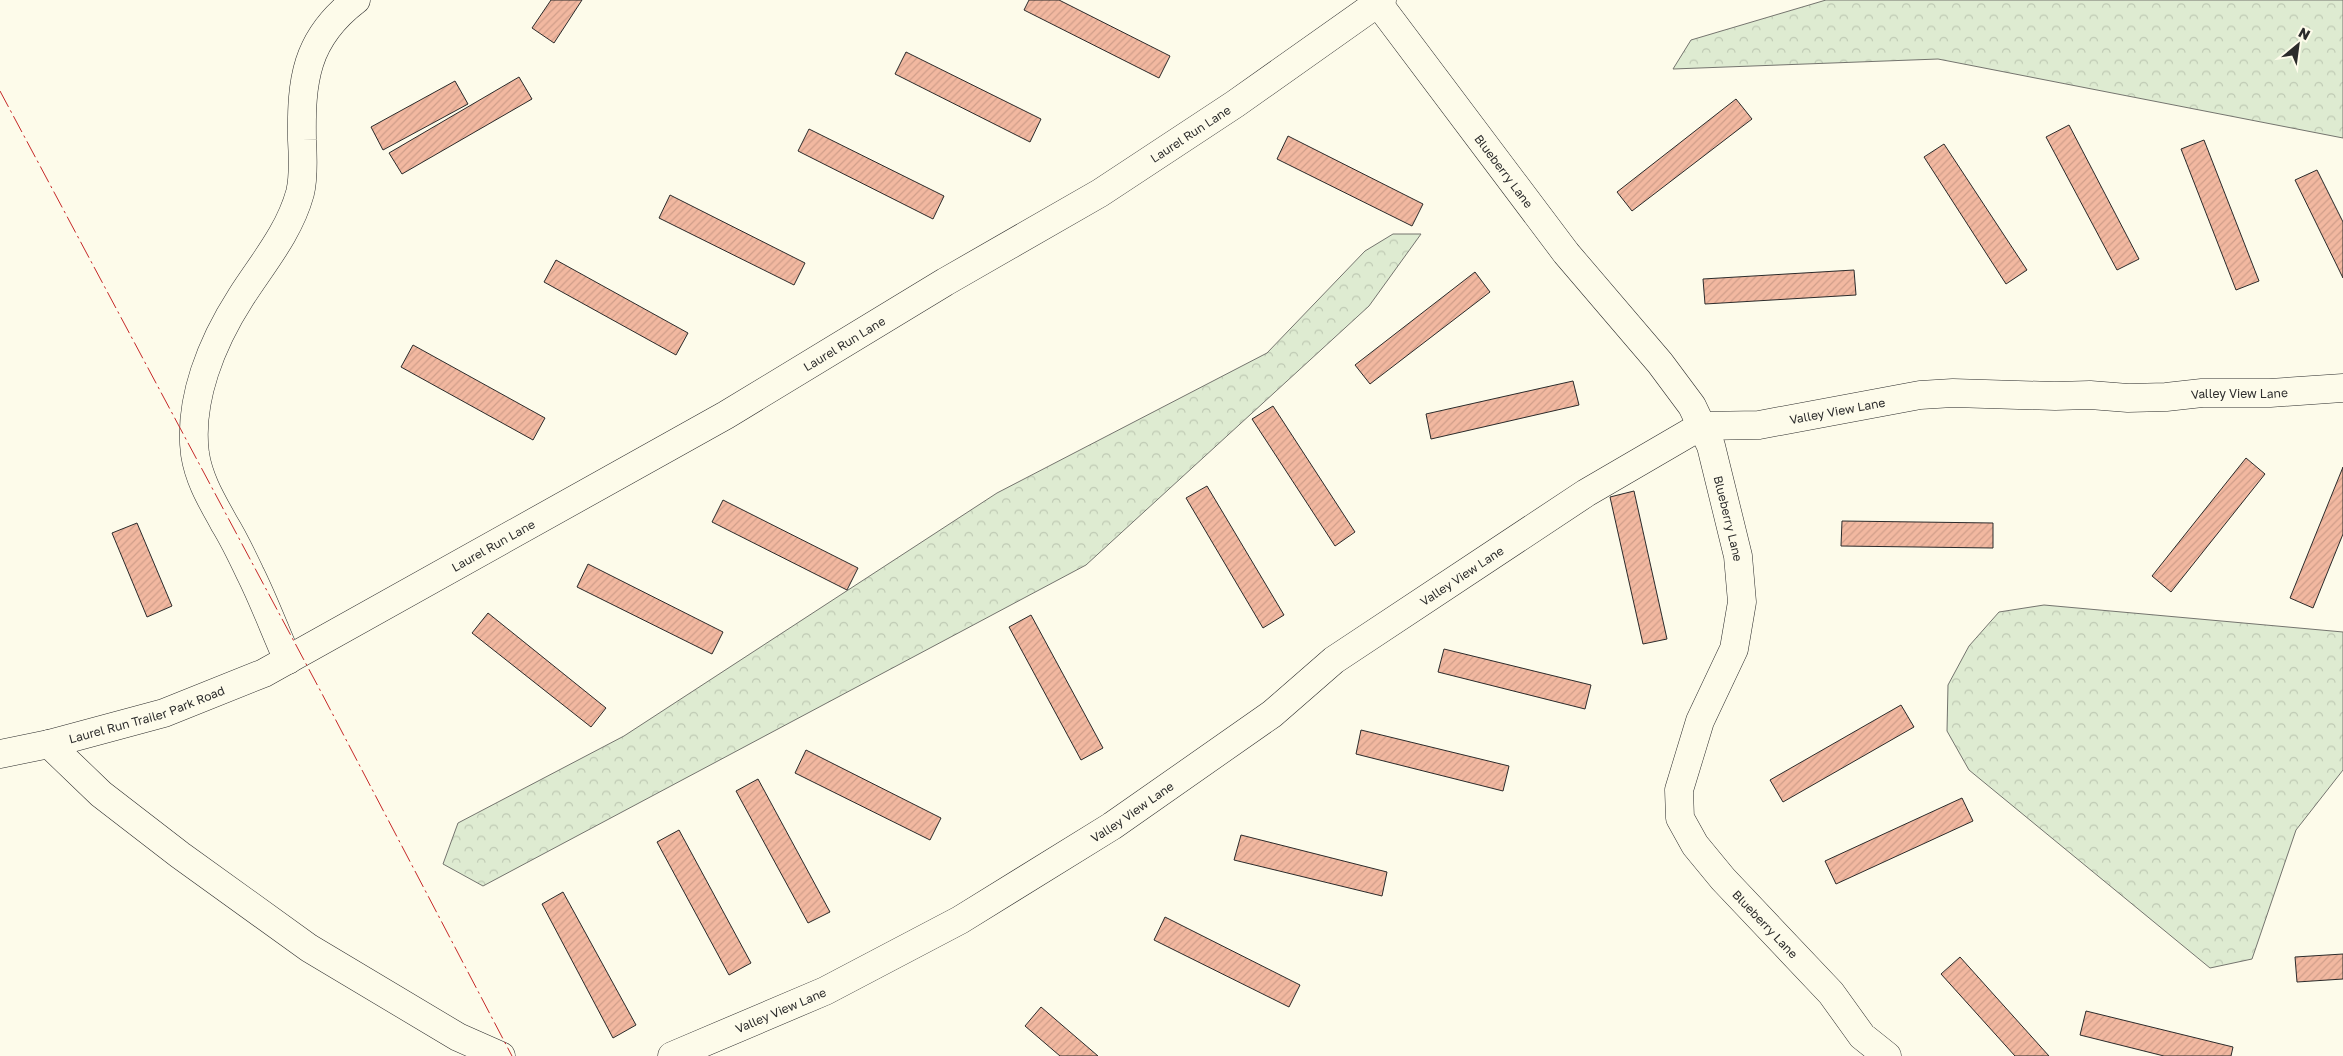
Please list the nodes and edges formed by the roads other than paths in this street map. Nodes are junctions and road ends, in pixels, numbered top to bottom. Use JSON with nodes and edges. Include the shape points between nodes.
{"nodes":[{"id":1,"x":356,"y":0,"type":"edge"},
{"id":2,"x":1380,"y":1,"type":"edge"},
{"id":3,"x":2343,"y":388,"type":"edge"},
{"id":4,"x":1701,"y":426,"type":"junction"},
{"id":5,"x":288,"y":660,"type":"junction"},
{"id":6,"x":49,"y":744,"type":"junction"},
{"id":7,"x":0,"y":754,"type":"edge"},
{"id":8,"x":501,"y":1056,"type":"edge"},
{"id":9,"x":672,"y":1056,"type":"edge"},
{"id":10,"x":1887,"y":1056,"type":"edge"}],
"edges":[{"from":1,"to":5,"type":"street","via":[[337,14],[308,61],[301,100],[303,164],[300,192],[282,237],[219,334],[204,376],[194,424],[195,454],[207,493],[251,574]]},
{"from":2,"to":4,"type":"street","name":"Blueberry Lane","via":[[1566,253],[1660,363],[1692,406]]},
{"from":2,"to":5,"type":"street","name":"Laurel Run Lane","via":[[1235,104],[1100,193],[945,282],[726,415]]},
{"from":3,"to":4,"type":"street","name":"Valley View Lane","via":[[2128,398],[1953,393],[1759,425]]},
{"from":4,"to":9,"type":"street","name":"Valley View Lane","via":[[1586,493],[1334,660],[1272,714],[1112,826],[977,910],[825,991]]},
{"from":4,"to":10,"type":"street","name":"Blueberry Lane","via":[[1711,446],[1738,556],[1742,602],[1734,649],[1700,721],[1679,790],[1680,818],[1695,845],[1723,879],[1831,993],[1862,1036]]},
{"from":5,"to":6,"type":"street","name":"Laurel Run Trailer Park Road","via":[[264,673],[164,713]]},
{"from":6,"to":7,"type":"street","name":"Laurel Run Trailer Park Road"},
{"from":6,"to":8,"type":"street","via":[[101,794],[309,948],[458,1037]]}]}
